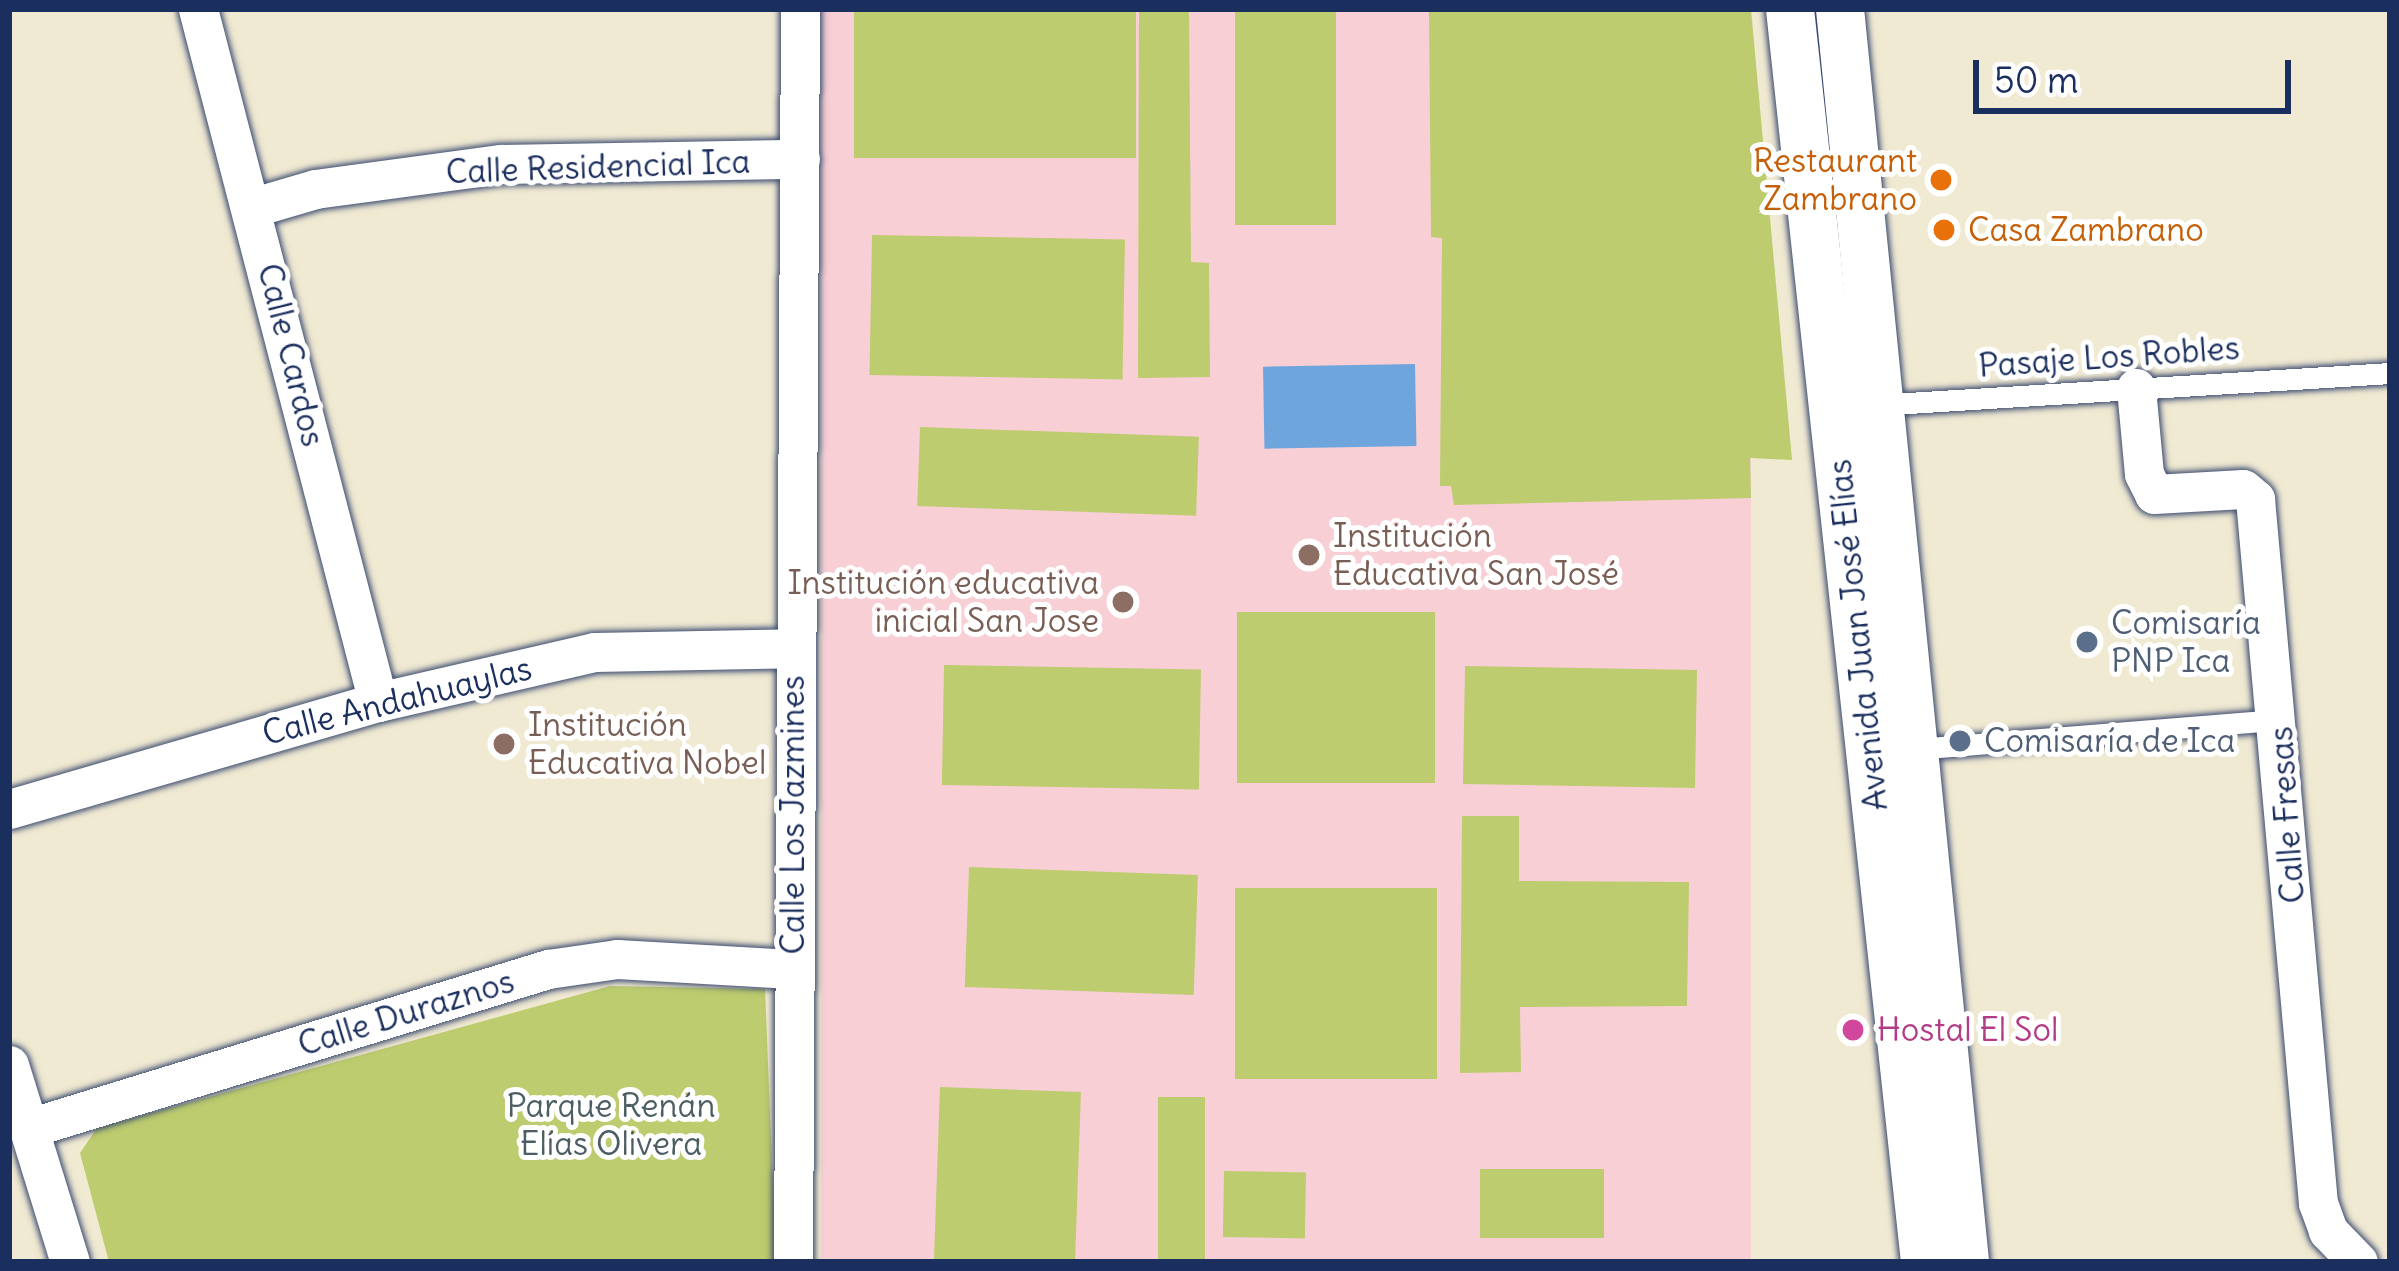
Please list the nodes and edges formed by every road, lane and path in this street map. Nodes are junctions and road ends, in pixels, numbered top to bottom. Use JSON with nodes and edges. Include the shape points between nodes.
{"nodes":[{"id":1,"x":198,"y":9,"type":"edge"},
{"id":2,"x":800,"y":9,"type":"edge"},
{"id":3,"x":1789,"y":15,"type":"edge"},
{"id":4,"x":1843,"y":18,"type":"edge"},
{"id":5,"x":800,"y":159,"type":"junction"},
{"id":6,"x":254,"y":207,"type":"junction"},
{"id":7,"x":2390,"y":373,"type":"edge"},
{"id":8,"x":2136,"y":388,"type":"junction"},
{"id":9,"x":1881,"y":405,"type":"junction"},
{"id":10,"x":1833,"y":409,"type":"junction"},
{"id":11,"x":794,"y":648,"type":"junction"},
{"id":12,"x":378,"y":702,"type":"junction"},
{"id":13,"x":2279,"y":720,"type":"junction"},
{"id":14,"x":1915,"y":748,"type":"junction"},
{"id":15,"x":9,"y":809,"type":"edge"},
{"id":16,"x":791,"y":969,"type":"junction"},
{"id":17,"x":9,"y":1065,"type":"edge"},
{"id":18,"x":29,"y":1128,"type":"junction"},
{"id":19,"x":70,"y":1262,"type":"edge"},
{"id":20,"x":793,"y":1262,"type":"edge"},
{"id":21,"x":1925,"y":1262,"type":"edge"},
{"id":22,"x":1966,"y":1262,"type":"edge"},
{"id":23,"x":2358,"y":1262,"type":"edge"}],
"edges":[{"from":1,"to":6,"type":"street","name":"Calle Cardos"},
{"from":2,"to":5,"type":"street","name":"Calle Los Jazmines"},
{"from":3,"to":10,"type":"street","name":"Avenida Juan José Elías"},
{"from":4,"to":9,"type":"street","name":"Avenida Juan José Elías"},
{"from":5,"to":6,"type":"street","name":"Calle Residencial Ica","via":[[501,164],[315,189]]},
{"from":5,"to":11,"type":"street","name":"Calle Los Jazmines"},
{"from":6,"to":12,"type":"street","name":"Calle Cardos"},
{"from":7,"to":8,"type":"lane","name":"Pasaje Los Robles"},
{"from":8,"to":9,"type":"lane","name":"Pasaje Los Robles"},
{"from":8,"to":13,"type":"street","name":"Calle Fresas","via":[[2144,474],[2154,494],[2254,494]]},
{"from":9,"to":10,"type":"lane","name":"Pasaje Los Robles"},
{"from":9,"to":14,"type":"street","name":"Avenida Juan José Elías"},
{"from":10,"to":21,"type":"street","name":"Avenida Juan José Elías"},
{"from":11,"to":12,"type":"street","name":"Calle Andahuaylas","via":[[593,652]]},
{"from":11,"to":16,"type":"street","name":"Calle Los Jazmines"},
{"from":12,"to":15,"type":"street","name":"Calle Andahuaylas"},
{"from":13,"to":14,"type":"lane"},
{"from":13,"to":23,"type":"street","name":"Calle Fresas","via":[[2318,1203],[2328,1231]]},
{"from":14,"to":22,"type":"street","name":"Avenida Juan José Elías"},
{"from":16,"to":18,"type":"street","name":"Calle Duraznos","via":[[616,959],[548,970]]},
{"from":16,"to":20,"type":"street","name":"Calle Los Jazmines"},
{"from":17,"to":18,"type":"street"},
{"from":18,"to":19,"type":"street"}]}
